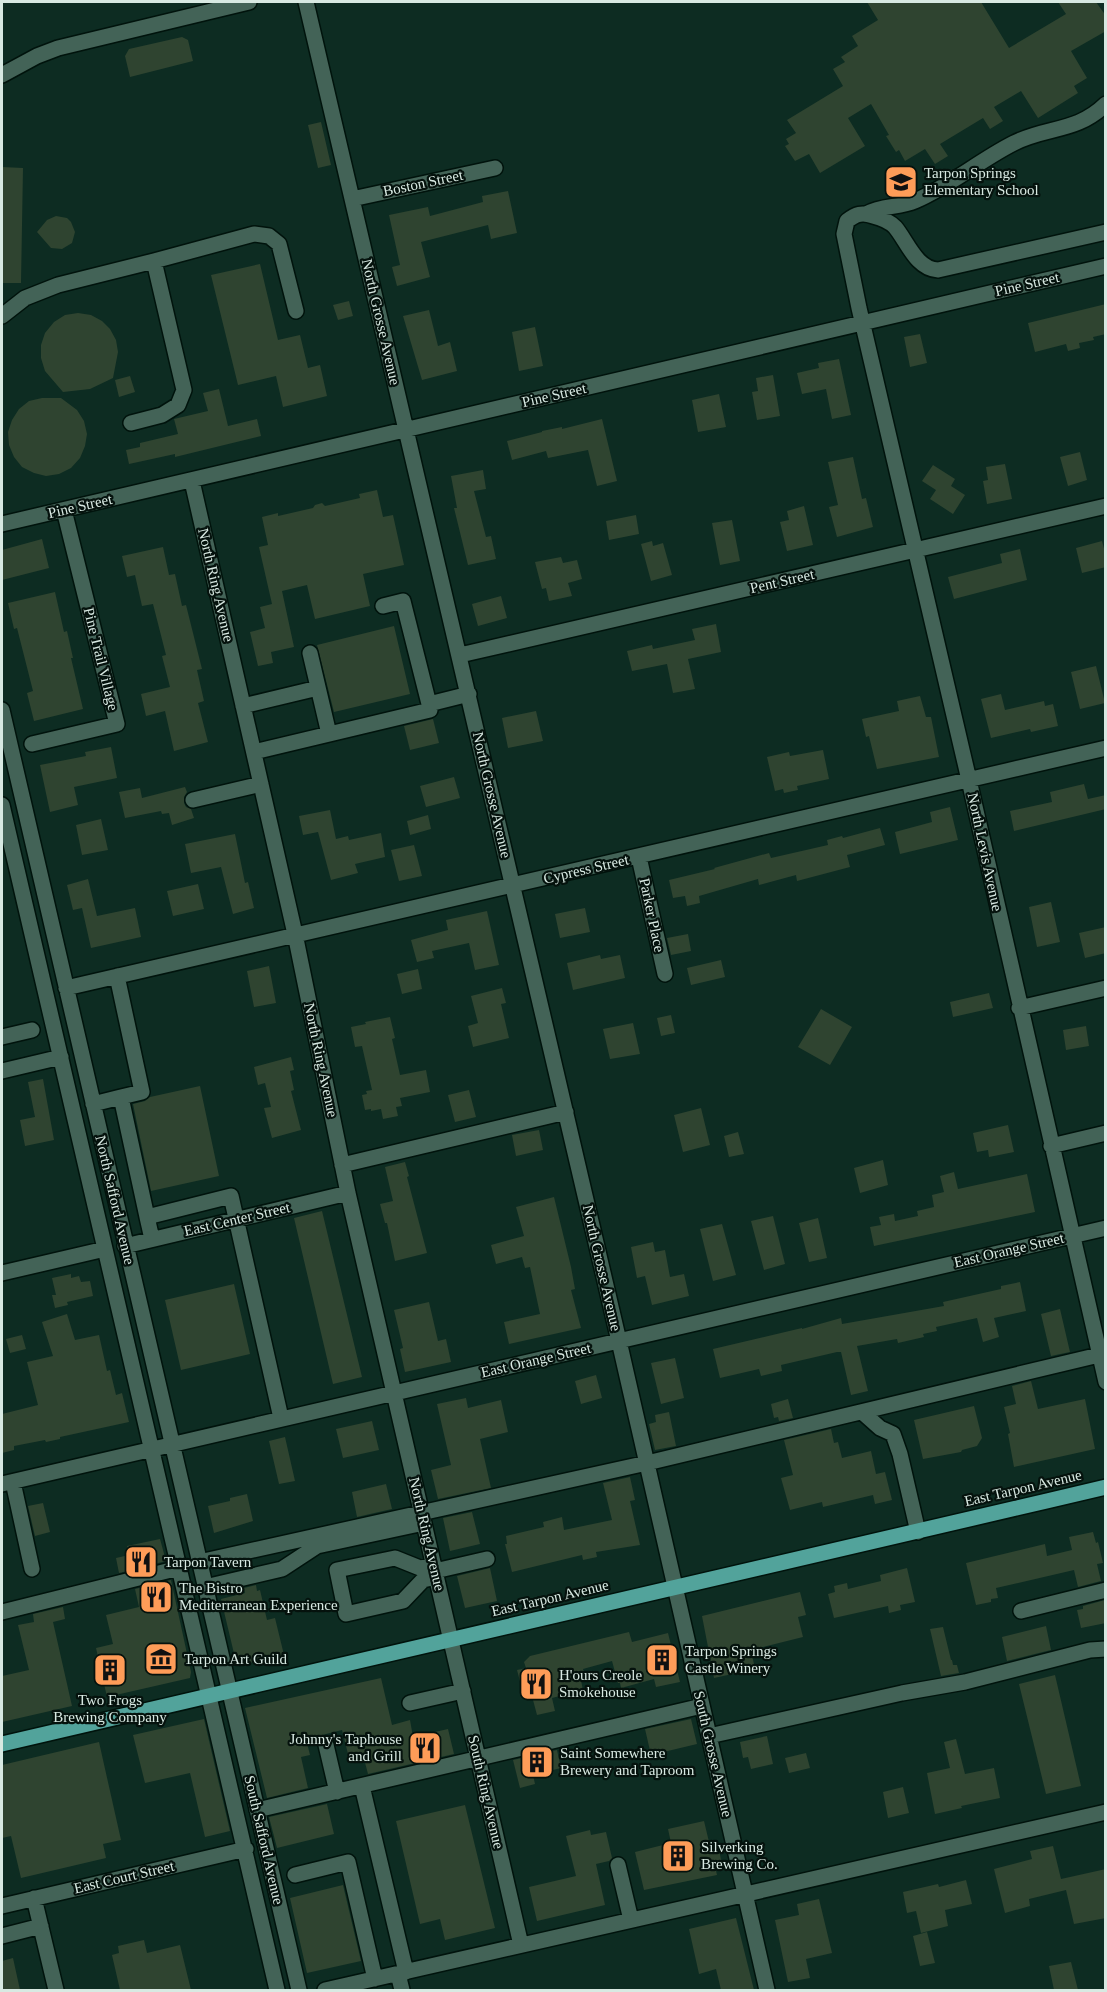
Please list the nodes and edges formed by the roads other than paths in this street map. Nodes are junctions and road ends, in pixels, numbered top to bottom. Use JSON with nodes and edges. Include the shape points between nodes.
{"nodes":[{"id":1,"x":249,"y":2,"type":"edge"},
{"id":2,"x":306,"y":2,"type":"edge"},
{"id":3,"x":2,"y":75,"type":"edge"},
{"id":4,"x":1106,"y":104,"type":"edge"},
{"id":5,"x":495,"y":168,"type":"dead end"},
{"id":6,"x":352,"y":199,"type":"junction"},
{"id":7,"x":866,"y":213,"type":"junction"},
{"id":8,"x":1106,"y":232,"type":"edge"},
{"id":9,"x":154,"y":261,"type":"junction"},
{"id":10,"x":1106,"y":266,"type":"edge"},
{"id":11,"x":296,"y":311,"type":"dead end"},
{"id":12,"x":2,"y":316,"type":"edge"},
{"id":13,"x":863,"y":321,"type":"junction"},
{"id":14,"x":130,"y":423,"type":"dead end"},
{"id":15,"x":407,"y":430,"type":"junction"},
{"id":16,"x":192,"y":480,"type":"junction"},
{"id":17,"x":1106,"y":506,"type":"edge"},
{"id":18,"x":64,"y":510,"type":"junction"},
{"id":19,"x":2,"y":524,"type":"edge"},
{"id":20,"x":916,"y":550,"type":"junction"},
{"id":21,"x":383,"y":606,"type":"dead end"},
{"id":22,"x":310,"y":652,"type":"dead end"},
{"id":23,"x":459,"y":655,"type":"junction"},
{"id":24,"x":318,"y":688,"type":"junction"},
{"id":25,"x":469,"y":694,"type":"junction"},
{"id":26,"x":429,"y":704,"type":"junction"},
{"id":27,"x":243,"y":706,"type":"junction"},
{"id":28,"x":2,"y":710,"type":"edge"},
{"id":29,"x":329,"y":734,"type":"junction"},
{"id":30,"x":32,"y":744,"type":"dead end"},
{"id":31,"x":1106,"y":748,"type":"edge"},
{"id":32,"x":254,"y":752,"type":"junction"},
{"id":33,"x":969,"y":780,"type":"junction"},
{"id":34,"x":261,"y":784,"type":"junction"},
{"id":35,"x":193,"y":800,"type":"dead end"},
{"id":36,"x":2,"y":810,"type":"edge"},
{"id":37,"x":639,"y":857,"type":"junction"},
{"id":38,"x":513,"y":885,"type":"junction"},
{"id":39,"x":295,"y":934,"type":"junction"},
{"id":40,"x":664,"y":974,"type":"dead end"},
{"id":41,"x":117,"y":976,"type":"junction"},
{"id":42,"x":66,"y":988,"type":"junction"},
{"id":43,"x":1106,"y":988,"type":"edge"},
{"id":44,"x":1019,"y":1008,"type":"junction"},
{"id":45,"x":32,"y":1030,"type":"dead end"},
{"id":46,"x":2,"y":1037,"type":"edge"},
{"id":47,"x":61,"y":1057,"type":"junction"},
{"id":48,"x":2,"y":1071,"type":"edge"},
{"id":49,"x":121,"y":1097,"type":"junction"},
{"id":50,"x":93,"y":1104,"type":"junction"},
{"id":51,"x":566,"y":1112,"type":"junction"},
{"id":52,"x":1106,"y":1133,"type":"edge"},
{"id":53,"x":1051,"y":1146,"type":"junction"},
{"id":54,"x":342,"y":1165,"type":"junction"},
{"id":55,"x":348,"y":1193,"type":"junction"},
{"id":56,"x":147,"y":1216,"type":"junction"},
{"id":57,"x":236,"y":1220,"type":"junction"},
{"id":58,"x":1106,"y":1228,"type":"edge"},
{"id":59,"x":1071,"y":1236,"type":"junction"},
{"id":60,"x":152,"y":1239,"type":"junction"},
{"id":61,"x":125,"y":1246,"type":"junction"},
{"id":62,"x":105,"y":1249,"type":"junction"},
{"id":63,"x":2,"y":1273,"type":"edge"},
{"id":64,"x":619,"y":1341,"type":"junction"},
{"id":65,"x":1099,"y":1355,"type":"junction"},
{"id":66,"x":1106,"y":1382,"type":"edge"},
{"id":67,"x":394,"y":1392,"type":"junction"},
{"id":68,"x":862,"y":1412,"type":"junction"},
{"id":69,"x":281,"y":1418,"type":"junction"},
{"id":70,"x":171,"y":1445,"type":"junction"},
{"id":71,"x":152,"y":1450,"type":"junction"},
{"id":72,"x":647,"y":1463,"type":"junction"},
{"id":73,"x":7,"y":1483,"type":"edge"},
{"id":74,"x":1106,"y":1487,"type":"edge"},
{"id":75,"x":423,"y":1517,"type":"junction"},
{"id":76,"x":918,"y":1532,"type":"junction"},
{"id":77,"x":487,"y":1558,"type":"dead end"},
{"id":78,"x":199,"y":1562,"type":"junction"},
{"id":79,"x":179,"y":1568,"type":"junction"},
{"id":80,"x":32,"y":1569,"type":"dead end"},
{"id":81,"x":435,"y":1571,"type":"junction"},
{"id":82,"x":205,"y":1587,"type":"junction"},
{"id":83,"x":675,"y":1588,"type":"junction"},
{"id":84,"x":1106,"y":1590,"type":"edge"},
{"id":85,"x":1021,"y":1611,"type":"dead end"},
{"id":86,"x":2,"y":1612,"type":"edge"},
{"id":87,"x":451,"y":1639,"type":"junction"},
{"id":88,"x":1106,"y":1649,"type":"edge"},
{"id":89,"x":229,"y":1690,"type":"junction"},
{"id":90,"x":463,"y":1691,"type":"junction"},
{"id":91,"x":209,"y":1695,"type":"junction"},
{"id":92,"x":410,"y":1703,"type":"dead end"},
{"id":93,"x":702,"y":1706,"type":"junction"},
{"id":94,"x":709,"y":1736,"type":"junction"},
{"id":95,"x":2,"y":1744,"type":"edge"},
{"id":96,"x":326,"y":1744,"type":"dead end"},
{"id":97,"x":478,"y":1758,"type":"junction"},
{"id":98,"x":362,"y":1786,"type":"junction"},
{"id":99,"x":337,"y":1792,"type":"junction"},
{"id":100,"x":257,"y":1810,"type":"junction"},
{"id":101,"x":1106,"y":1812,"type":"edge"},
{"id":102,"x":246,"y":1849,"type":"junction"},
{"id":103,"x":618,"y":1865,"type":"dead end"},
{"id":104,"x":296,"y":1875,"type":"dead end"},
{"id":105,"x":745,"y":1894,"type":"junction"},
{"id":106,"x":34,"y":1898,"type":"junction"},
{"id":107,"x":2,"y":1906,"type":"edge"},
{"id":108,"x":631,"y":1920,"type":"junction"},
{"id":109,"x":41,"y":1926,"type":"junction"},
{"id":110,"x":2,"y":1935,"type":"edge"},
{"id":111,"x":521,"y":1945,"type":"junction"},
{"id":112,"x":402,"y":1973,"type":"junction"},
{"id":113,"x":375,"y":1979,"type":"junction"},
{"id":114,"x":56,"y":1990,"type":"edge"},
{"id":115,"x":277,"y":1990,"type":"edge"},
{"id":116,"x":299,"y":1990,"type":"edge"},
{"id":117,"x":325,"y":1990,"type":"edge"},
{"id":118,"x":402,"y":1990,"type":"edge"},
{"id":119,"x":767,"y":1990,"type":"edge"}],
"edges":[{"from":1,"to":3,"type":"street","via":[[58,48]]},
{"from":2,"to":6,"type":"street","name":"North Grosse Avenue"},
{"from":4,"to":7,"type":"street","via":[[1074,125],[1012,144],[915,201]]},
{"from":5,"to":6,"type":"street","name":"Boston Street"},
{"from":6,"to":15,"type":"street","name":"North Grosse Avenue"},
{"from":7,"to":8,"type":"street","via":[[894,226],[920,262],[933,270]]},
{"from":7,"to":13,"type":"street","name":"North Levis Avenue","via":[[847,221],[844,234]]},
{"from":9,"to":11,"type":"street","via":[[254,234],[269,237],[279,243]]},
{"from":9,"to":12,"type":"street","via":[[58,285],[25,298]]},
{"from":9,"to":14,"type":"street","via":[[184,390],[178,405],[162,416]]},
{"from":10,"to":13,"type":"street","name":"Pine Street"},
{"from":13,"to":15,"type":"street","name":"Pine Street"},
{"from":13,"to":20,"type":"street","name":"North Levis Avenue"},
{"from":15,"to":16,"type":"street","name":"Pine Street"},
{"from":15,"to":23,"type":"street","name":"North Grosse Avenue"},
{"from":16,"to":18,"type":"street","name":"Pine Street"},
{"from":16,"to":27,"type":"street","name":"North Ring Avenue"},
{"from":17,"to":20,"type":"street","name":"Pent Street"},
{"from":18,"to":19,"type":"street","name":"Pine Street"},
{"from":18,"to":30,"type":"street","name":"Pine Trail Village","via":[[117,724]]},
{"from":20,"to":23,"type":"street","name":"Pent Street"},
{"from":20,"to":33,"type":"street","name":"North Levis Avenue"},
{"from":21,"to":26,"type":"street","via":[[403,601]]},
{"from":22,"to":24,"type":"street"},
{"from":23,"to":25,"type":"street","name":"North Grosse Avenue"},
{"from":24,"to":27,"type":"street"},
{"from":24,"to":29,"type":"street"},
{"from":25,"to":26,"type":"street"},
{"from":25,"to":38,"type":"street","name":"North Grosse Avenue"},
{"from":26,"to":29,"type":"street","via":[[430,710]]},
{"from":27,"to":32,"type":"street","name":"North Ring Avenue"},
{"from":28,"to":42,"type":"street","name":"North Safford Avenue"},
{"from":29,"to":32,"type":"street"},
{"from":31,"to":33,"type":"street","name":"Cypress Street"},
{"from":32,"to":34,"type":"street","name":"North Ring Avenue"},
{"from":33,"to":37,"type":"street","name":"Cypress Street"},
{"from":33,"to":44,"type":"street","name":"North Levis Avenue"},
{"from":34,"to":35,"type":"street"},
{"from":34,"to":39,"type":"street","name":"North Ring Avenue"},
{"from":36,"to":47,"type":"street","name":"North Safford Avenue"},
{"from":37,"to":38,"type":"street","name":"Cypress Street"},
{"from":37,"to":40,"type":"street","name":"Parker Place"},
{"from":38,"to":39,"type":"street","name":"Cypress Street"},
{"from":38,"to":51,"type":"street","name":"North Grosse Avenue"},
{"from":39,"to":41,"type":"street","name":"Cypress Street"},
{"from":39,"to":54,"type":"street","name":"North Ring Avenue"},
{"from":41,"to":42,"type":"street","name":"Cypress Street"},
{"from":41,"to":49,"type":"street","via":[[142,1092]]},
{"from":42,"to":50,"type":"street","name":"North Safford Avenue"},
{"from":43,"to":44,"type":"street"},
{"from":44,"to":53,"type":"street","name":"North Levis Avenue"},
{"from":45,"to":46,"type":"street"},
{"from":47,"to":48,"type":"street"},
{"from":47,"to":62,"type":"street","name":"North Safford Avenue"},
{"from":49,"to":50,"type":"street"},
{"from":49,"to":56,"type":"street"},
{"from":50,"to":61,"type":"street","name":"North Safford Avenue"},
{"from":51,"to":54,"type":"street"},
{"from":51,"to":64,"type":"street","name":"North Grosse Avenue"},
{"from":52,"to":53,"type":"street"},
{"from":53,"to":59,"type":"street","name":"North Levis Avenue"},
{"from":54,"to":55,"type":"street","name":"North Ring Avenue"},
{"from":55,"to":57,"type":"street","name":"East Center Street"},
{"from":55,"to":67,"type":"street","name":"North Ring Avenue"},
{"from":56,"to":57,"type":"street","via":[[231,1196]]},
{"from":56,"to":60,"type":"street"},
{"from":57,"to":60,"type":"street","name":"East Center Street"},
{"from":57,"to":69,"type":"street"},
{"from":58,"to":59,"type":"street","name":"East Orange Street"},
{"from":59,"to":64,"type":"street","name":"East Orange Street"},
{"from":59,"to":65,"type":"street","name":"North Levis Avenue"},
{"from":60,"to":61,"type":"street","name":"East Center Street"},
{"from":61,"to":70,"type":"street","name":"North Safford Avenue"},
{"from":62,"to":63,"type":"street"},
{"from":62,"to":71,"type":"street","name":"North Safford Avenue"},
{"from":64,"to":67,"type":"street","name":"East Orange Street"},
{"from":64,"to":72,"type":"street","name":"North Grosse Avenue"},
{"from":65,"to":66,"type":"street","name":"North Levis Avenue"},
{"from":65,"to":68,"type":"street"},
{"from":67,"to":69,"type":"street","name":"East Orange Street"},
{"from":67,"to":75,"type":"street","name":"North Ring Avenue"},
{"from":68,"to":72,"type":"street"},
{"from":68,"to":76,"type":"street","via":[[893,1434]]},
{"from":69,"to":70,"type":"street","name":"East Orange Street"},
{"from":70,"to":71,"type":"street","name":"East Orange Street"},
{"from":70,"to":78,"type":"street","name":"North Safford Avenue"},
{"from":71,"to":73,"type":"street","name":"East Orange Street"},
{"from":71,"to":79,"type":"street","name":"North Safford Avenue"},
{"from":72,"to":75,"type":"street"},
{"from":72,"to":83,"type":"street","name":"North Grosse Avenue"},
{"from":73,"to":80,"type":"street"},
{"from":74,"to":76,"type":"main road","name":"East Tarpon Avenue"},
{"from":75,"to":78,"type":"street"},
{"from":75,"to":81,"type":"street","name":"North Ring Avenue"},
{"from":75,"to":82,"type":"street","via":[[317,1546],[282,1569]]},
{"from":76,"to":83,"type":"main road","name":"East Tarpon Avenue"},
{"from":77,"to":81,"type":"street"},
{"from":78,"to":82,"type":"street","name":"North Safford Avenue"},
{"from":79,"to":86,"type":"street"},
{"from":79,"to":91,"type":"street","name":"North Safford Avenue"},
{"from":81,"to":81,"type":"street","via":[[395,1558],[337,1570],[346,1614],[403,1601]]},
{"from":81,"to":87,"type":"street","name":"North Ring Avenue"},
{"from":82,"to":89,"type":"street","name":"North Safford Avenue"},
{"from":83,"to":87,"type":"main road","name":"East Tarpon Avenue"},
{"from":83,"to":93,"type":"street","name":"South Grosse Avenue"},
{"from":84,"to":85,"type":"street"},
{"from":87,"to":89,"type":"main road","name":"East Tarpon Avenue"},
{"from":87,"to":90,"type":"street","name":"South Ring Avenue"},
{"from":88,"to":94,"type":"street"},
{"from":89,"to":91,"type":"main road","name":"East Tarpon Avenue"},
{"from":89,"to":100,"type":"street","name":"South Safford Avenue"},
{"from":90,"to":92,"type":"street"},
{"from":90,"to":97,"type":"street","name":"South Ring Avenue"},
{"from":91,"to":95,"type":"main road","name":"East Tarpon Avenue"},
{"from":91,"to":102,"type":"street","name":"South Safford Avenue"},
{"from":93,"to":94,"type":"street","name":"South Grosse Avenue"},
{"from":93,"to":97,"type":"street"},
{"from":94,"to":105,"type":"street","name":"South Grosse Avenue"},
{"from":96,"to":99,"type":"street"},
{"from":97,"to":98,"type":"street"},
{"from":97,"to":111,"type":"street","name":"South Ring Avenue"},
{"from":98,"to":99,"type":"street"},
{"from":98,"to":112,"type":"street"},
{"from":99,"to":100,"type":"street"},
{"from":100,"to":116,"type":"street","name":"South Safford Avenue"},
{"from":101,"to":105,"type":"street"},
{"from":102,"to":106,"type":"street","name":"East Court Street"},
{"from":102,"to":115,"type":"street","name":"South Safford Avenue"},
{"from":103,"to":108,"type":"street"},
{"from":104,"to":113,"type":"street","via":[[348,1862]]},
{"from":105,"to":108,"type":"street"},
{"from":105,"to":119,"type":"street","name":"South Grosse Avenue"},
{"from":106,"to":107,"type":"street","name":"East Court Street"},
{"from":106,"to":109,"type":"street"},
{"from":108,"to":111,"type":"street"},
{"from":109,"to":110,"type":"street"},
{"from":109,"to":114,"type":"street"},
{"from":111,"to":112,"type":"street"},
{"from":112,"to":113,"type":"street"},
{"from":112,"to":118,"type":"street"},
{"from":113,"to":117,"type":"street"}]}
